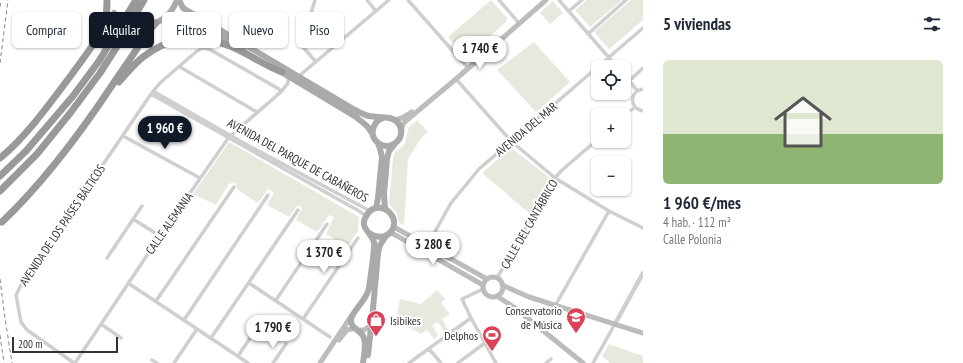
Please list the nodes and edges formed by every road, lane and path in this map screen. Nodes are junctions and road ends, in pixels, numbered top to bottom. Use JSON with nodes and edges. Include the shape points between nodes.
{"nodes":[{"id":1,"x":136,"y":0,"type":"edge"},
{"id":2,"x":144,"y":0,"type":"edge"},
{"id":3,"x":178,"y":0,"type":"edge"},
{"id":4,"x":314,"y":0,"type":"edge"},
{"id":5,"x":367,"y":0,"type":"edge"},
{"id":6,"x":389,"y":0,"type":"edge"},
{"id":7,"x":408,"y":0,"type":"edge"},
{"id":8,"x":499,"y":0,"type":"edge"},
{"id":9,"x":545,"y":0,"type":"edge"},
{"id":10,"x":559,"y":0,"type":"edge"},
{"id":11,"x":582,"y":0,"type":"edge"},
{"id":12,"x":626,"y":0,"type":"edge"},
{"id":13,"x":107,"y":1,"type":"edge"},
{"id":14,"x":376,"y":10,"type":"junction"},
{"id":15,"x":569,"y":11,"type":"junction"},
{"id":16,"x":171,"y":12,"type":"edge"},
{"id":17,"x":162,"y":20,"type":"edge"},
{"id":18,"x":518,"y":22,"type":"junction"},
{"id":19,"x":156,"y":23,"type":"junction"},
{"id":20,"x":643,"y":28,"type":"edge"},
{"id":21,"x":588,"y":34,"type":"junction"},
{"id":22,"x":221,"y":37,"type":"edge"},
{"id":23,"x":608,"y":58,"type":"junction"},
{"id":24,"x":316,"y":62,"type":"junction"},
{"id":25,"x":180,"y":67,"type":"junction"},
{"id":26,"x":467,"y":67,"type":"junction"},
{"id":27,"x":643,"y":68,"type":"edge"},
{"id":28,"x":284,"y":74,"type":"junction"},
{"id":29,"x":299,"y":76,"type":"junction"},
{"id":30,"x":456,"y":79,"type":"junction"},
{"id":31,"x":631,"y":79,"type":"edge"},
{"id":32,"x":631,"y":83,"type":"edge"},
{"id":33,"x":643,"y":89,"type":"edge"},
{"id":34,"x":637,"y":90,"type":"junction"},
{"id":35,"x":281,"y":92,"type":"junction"},
{"id":36,"x":152,"y":93,"type":"junction"},
{"id":37,"x":635,"y":107,"type":"junction"},
{"id":38,"x":631,"y":110,"type":"edge"},
{"id":39,"x":643,"y":111,"type":"edge"},
{"id":40,"x":257,"y":112,"type":"junction"},
{"id":41,"x":383,"y":118,"type":"junction"},
{"id":42,"x":394,"y":120,"type":"junction"},
{"id":43,"x":88,"y":121,"type":"junction"},
{"id":44,"x":401,"y":131,"type":"junction"},
{"id":45,"x":372,"y":133,"type":"junction"},
{"id":46,"x":123,"y":136,"type":"junction"},
{"id":47,"x":230,"y":136,"type":"junction"},
{"id":48,"x":511,"y":141,"type":"junction"},
{"id":49,"x":378,"y":143,"type":"junction"},
{"id":50,"x":395,"y":144,"type":"junction"},
{"id":51,"x":591,"y":145,"type":"edge"},
{"id":52,"x":2,"y":158,"type":"edge"},
{"id":53,"x":0,"y":176,"type":"edge"},
{"id":54,"x":200,"y":178,"type":"junction"},
{"id":55,"x":555,"y":178,"type":"junction"},
{"id":56,"x":234,"y":187,"type":"dead end"},
{"id":57,"x":0,"y":191,"type":"edge"},
{"id":58,"x":268,"y":195,"type":"dead end"},
{"id":59,"x":142,"y":206,"type":"dead end"},
{"id":60,"x":385,"y":209,"type":"junction"},
{"id":61,"x":298,"y":210,"type":"dead end"},
{"id":62,"x":608,"y":211,"type":"junction"},
{"id":63,"x":370,"y":212,"type":"junction"},
{"id":64,"x":133,"y":219,"type":"junction"},
{"id":65,"x":2,"y":222,"type":"dead end"},
{"id":66,"x":327,"y":224,"type":"dead end"},
{"id":67,"x":643,"y":228,"type":"edge"},
{"id":68,"x":390,"y":232,"type":"junction"},
{"id":69,"x":368,"y":233,"type":"junction"},
{"id":70,"x":160,"y":236,"type":"junction"},
{"id":71,"x":358,"y":238,"type":"dead end"},
{"id":72,"x":427,"y":246,"type":"junction"},
{"id":73,"x":107,"y":258,"type":"dead end"},
{"id":74,"x":643,"y":273,"type":"edge"},
{"id":75,"x":497,"y":278,"type":"junction"},
{"id":76,"x":487,"y":279,"type":"junction"},
{"id":77,"x":128,"y":283,"type":"junction"},
{"id":78,"x":249,"y":283,"type":"junction"},
{"id":79,"x":502,"y":285,"type":"junction"},
{"id":80,"x":483,"y":287,"type":"junction"},
{"id":81,"x":497,"y":296,"type":"junction"},
{"id":82,"x":276,"y":300,"type":"junction"},
{"id":83,"x":156,"y":301,"type":"junction"},
{"id":84,"x":554,"y":306,"type":"junction"},
{"id":85,"x":355,"y":312,"type":"junction"},
{"id":86,"x":471,"y":318,"type":"junction"},
{"id":87,"x":303,"y":319,"type":"junction"},
{"id":88,"x":184,"y":320,"type":"junction"},
{"id":89,"x":100,"y":324,"type":"junction"},
{"id":90,"x":372,"y":324,"type":"junction"},
{"id":91,"x":615,"y":324,"type":"junction"},
{"id":92,"x":259,"y":325,"type":"dead end"},
{"id":93,"x":197,"y":329,"type":"junction"},
{"id":94,"x":357,"y":329,"type":"junction"},
{"id":95,"x":643,"y":333,"type":"edge"},
{"id":96,"x":330,"y":337,"type":"dead end"},
{"id":97,"x":121,"y":338,"type":"dead end"},
{"id":98,"x":211,"y":338,"type":"junction"},
{"id":99,"x":485,"y":343,"type":"junction"},
{"id":100,"x":286,"y":344,"type":"dead end"},
{"id":101,"x":429,"y":348,"type":"junction"},
{"id":102,"x":238,"y":356,"type":"junction"},
{"id":103,"x":551,"y":359,"type":"dead end"},
{"id":104,"x":152,"y":360,"type":"dead end"},
{"id":105,"x":74,"y":363,"type":"edge"},
{"id":106,"x":158,"y":363,"type":"edge"},
{"id":107,"x":174,"y":363,"type":"edge"},
{"id":108,"x":248,"y":363,"type":"edge"},
{"id":109,"x":273,"y":363,"type":"edge"},
{"id":110,"x":320,"y":363,"type":"edge"},
{"id":111,"x":324,"y":363,"type":"edge"},
{"id":112,"x":363,"y":363,"type":"edge"},
{"id":113,"x":367,"y":363,"type":"edge"},
{"id":114,"x":409,"y":363,"type":"edge"},
{"id":115,"x":441,"y":363,"type":"edge"},
{"id":116,"x":458,"y":363,"type":"edge"},
{"id":117,"x":496,"y":363,"type":"edge"},
{"id":118,"x":546,"y":363,"type":"edge"},
{"id":119,"x":583,"y":363,"type":"edge"},
{"id":120,"x":593,"y":363,"type":"edge"}],
"edges":[{"from":1,"to":53,"type":"highway","via":[[99,61],[73,96],[26,151]]},
{"from":2,"to":57,"type":"highway","via":[[100,73],[72,112],[37,154]]},
{"from":3,"to":16,"type":"main road"},
{"from":3,"to":29,"type":"main road","via":[[183,8]]},
{"from":4,"to":24,"type":"street","via":[[302,44]]},
{"from":5,"to":14,"type":"street"},
{"from":6,"to":14,"type":"street"},
{"from":7,"to":26,"type":"street"},
{"from":8,"to":18,"type":"street"},
{"from":9,"to":18,"type":"main road"},
{"from":9,"to":30,"type":"main road"},
{"from":10,"to":15,"type":"street"},
{"from":11,"to":15,"type":"street"},
{"from":12,"to":21,"type":"street"},
{"from":13,"to":19,"type":"main road","bridge":true,"via":[[111,10],[124,22],[140,26]]},
{"from":13,"to":52,"type":"highway","via":[[105,20],[87,53],[32,125]]},
{"from":14,"to":24,"type":"street"},
{"from":15,"to":21,"type":"street"},
{"from":17,"to":19,"type":"main road"},
{"from":18,"to":26,"type":"main road"},
{"from":19,"to":43,"type":"highway"},
{"from":20,"to":23,"type":"street","name":"AVENIDA DEL MAR"},
{"from":21,"to":23,"type":"street"},
{"from":22,"to":28,"type":"main road"},
{"from":23,"to":48,"type":"street","name":"AVENIDA DEL MAR"},
{"from":24,"to":29,"type":"street"},
{"from":25,"to":35,"type":"street","name":"AVENIDA DE LOS PAÍSES BÁLTICOS","via":[[197,51],[209,49]]},
{"from":25,"to":36,"type":"street","name":"AVENIDA DE LOS PAÍSES BÁLTICOS"},
{"from":25,"to":40,"type":"street"},
{"from":26,"to":42,"type":"main road","via":[[409,114]]},
{"from":27,"to":31,"type":"street"},
{"from":28,"to":35,"type":"street","via":[[288,78],[288,83]]},
{"from":28,"to":43,"type":"highway","via":[[229,46],[210,40],[188,38],[169,42],[142,57]]},
{"from":28,"to":45,"type":"main road","via":[[361,120]]},
{"from":29,"to":41,"type":"main road","via":[[363,114]]},
{"from":30,"to":44,"type":"main road","via":[[407,120]]},
{"from":30,"to":48,"type":"street"},
{"from":32,"to":34,"type":"street"},
{"from":33,"to":34,"type":"street"},
{"from":34,"to":37,"type":"street","via":[[632,98]]},
{"from":35,"to":40,"type":"street","name":"CALLE ALEMANIA"},
{"from":36,"to":46,"type":"street","name":"AVENIDA DE LOS PAÍSES BÁLTICOS"},
{"from":36,"to":47,"type":"street","name":"AVENIDA DEL PARQUE DE CABAÑEROS"},
{"from":37,"to":38,"type":"street"},
{"from":37,"to":39,"type":"street"},
{"from":40,"to":47,"type":"street","name":"CALLE ALEMANIA"},
{"from":41,"to":42,"type":"main road"},
{"from":41,"to":45,"type":"main road","via":[[374,125]]},
{"from":42,"to":44,"type":"main road"},
{"from":43,"to":65,"type":"highway","via":[[49,171]]},
{"from":44,"to":50,"type":"main road","via":[[400,138]]},
{"from":45,"to":49,"type":"main road"},
{"from":46,"to":54,"type":"street"},
{"from":46,"to":105,"type":"street","name":"AVENIDA DE LOS PAÍSES BÁLTICOS","via":[[16,295],[21,322],[27,330]]},
{"from":47,"to":54,"type":"street","name":"CALLE ALEMANIA"},
{"from":47,"to":63,"type":"street","name":"AVENIDA DEL PARQUE DE CABAÑEROS"},
{"from":47,"to":63,"type":"street","name":"AVENIDA DEL PARQUE DE CABAÑEROS","via":[[357,209]]},
{"from":48,"to":55,"type":"street"},
{"from":48,"to":72,"type":"street","name":"AVENIDA DEL MAR","via":[[479,169],[460,191]]},
{"from":49,"to":50,"type":"main road","via":[[385,146]]},
{"from":49,"to":63,"type":"main road","via":[[382,156],[378,198]]},
{"from":50,"to":60,"type":"main road","via":[[389,151],[387,160]]},
{"from":51,"to":55,"type":"street","name":"CALLE DEL CANTÁBRICO"},
{"from":54,"to":70,"type":"street","name":"CALLE ALEMANIA"},
{"from":55,"to":62,"type":"street"},
{"from":55,"to":75,"type":"street","name":"CALLE DEL CANTÁBRICO"},
{"from":56,"to":83,"type":"street"},
{"from":58,"to":88,"type":"street"},
{"from":59,"to":64,"type":"street"},
{"from":60,"to":63,"type":"main road"},
{"from":60,"to":68,"type":"main road","via":[[393,218]]},
{"from":61,"to":78,"type":"street"},
{"from":62,"to":67,"type":"street"},
{"from":62,"to":84,"type":"street"},
{"from":63,"to":69,"type":"main road","via":[[364,222]]},
{"from":64,"to":70,"type":"street"},
{"from":64,"to":73,"type":"street"},
{"from":66,"to":82,"type":"street"},
{"from":68,"to":69,"type":"main road","via":[[379,238]]},
{"from":68,"to":72,"type":"main road"},
{"from":68,"to":80,"type":"main road"},
{"from":68,"to":90,"type":"main road","via":[[380,245],[378,253]]},
{"from":69,"to":85,"type":"main road","via":[[374,242],[369,287]]},
{"from":70,"to":77,"type":"street","name":"CALLE ALEMANIA"},
{"from":71,"to":87,"type":"street"},
{"from":72,"to":76,"type":"main road"},
{"from":74,"to":91,"type":"street"},
{"from":75,"to":76,"type":"main road"},
{"from":75,"to":79,"type":"main road"},
{"from":76,"to":80,"type":"main road"},
{"from":77,"to":83,"type":"street"},
{"from":77,"to":89,"type":"street","name":"CALLE ALEMANIA"},
{"from":78,"to":82,"type":"street"},
{"from":78,"to":98,"type":"street"},
{"from":79,"to":81,"type":"main road","via":[[502,291]]},
{"from":79,"to":84,"type":"main road"},
{"from":80,"to":81,"type":"main road","via":[[487,295]]},
{"from":80,"to":86,"type":"street","via":[[462,299]]},
{"from":81,"to":119,"type":"main road"},
{"from":82,"to":87,"type":"street"},
{"from":83,"to":88,"type":"street"},
{"from":84,"to":91,"type":"main road"},
{"from":85,"to":94,"type":"main road","via":[[351,320]]},
{"from":85,"to":110,"type":"main road"},
{"from":86,"to":99,"type":"street"},
{"from":86,"to":101,"type":"street"},
{"from":87,"to":96,"type":"street"},
{"from":88,"to":93,"type":"street"},
{"from":89,"to":97,"type":"street"},
{"from":89,"to":105,"type":"street","name":"CALLE ALEMANIA"},
{"from":90,"to":94,"type":"main road","via":[[364,330]]},
{"from":90,"to":113,"type":"main road"},
{"from":91,"to":95,"type":"main road"},
{"from":91,"to":120,"type":"street"},
{"from":92,"to":102,"type":"street"},
{"from":93,"to":98,"type":"street"},
{"from":93,"to":107,"type":"street"},
{"from":94,"to":111,"type":"main road","via":[[344,333]]},
{"from":94,"to":112,"type":"main road","via":[[365,342]]},
{"from":98,"to":102,"type":"street"},
{"from":99,"to":116,"type":"street"},
{"from":99,"to":117,"type":"street"},
{"from":100,"to":109,"type":"street"},
{"from":101,"to":114,"type":"street"},
{"from":101,"to":115,"type":"street"},
{"from":102,"to":108,"type":"street"},
{"from":103,"to":118,"type":"street"},
{"from":104,"to":106,"type":"street"}]}
